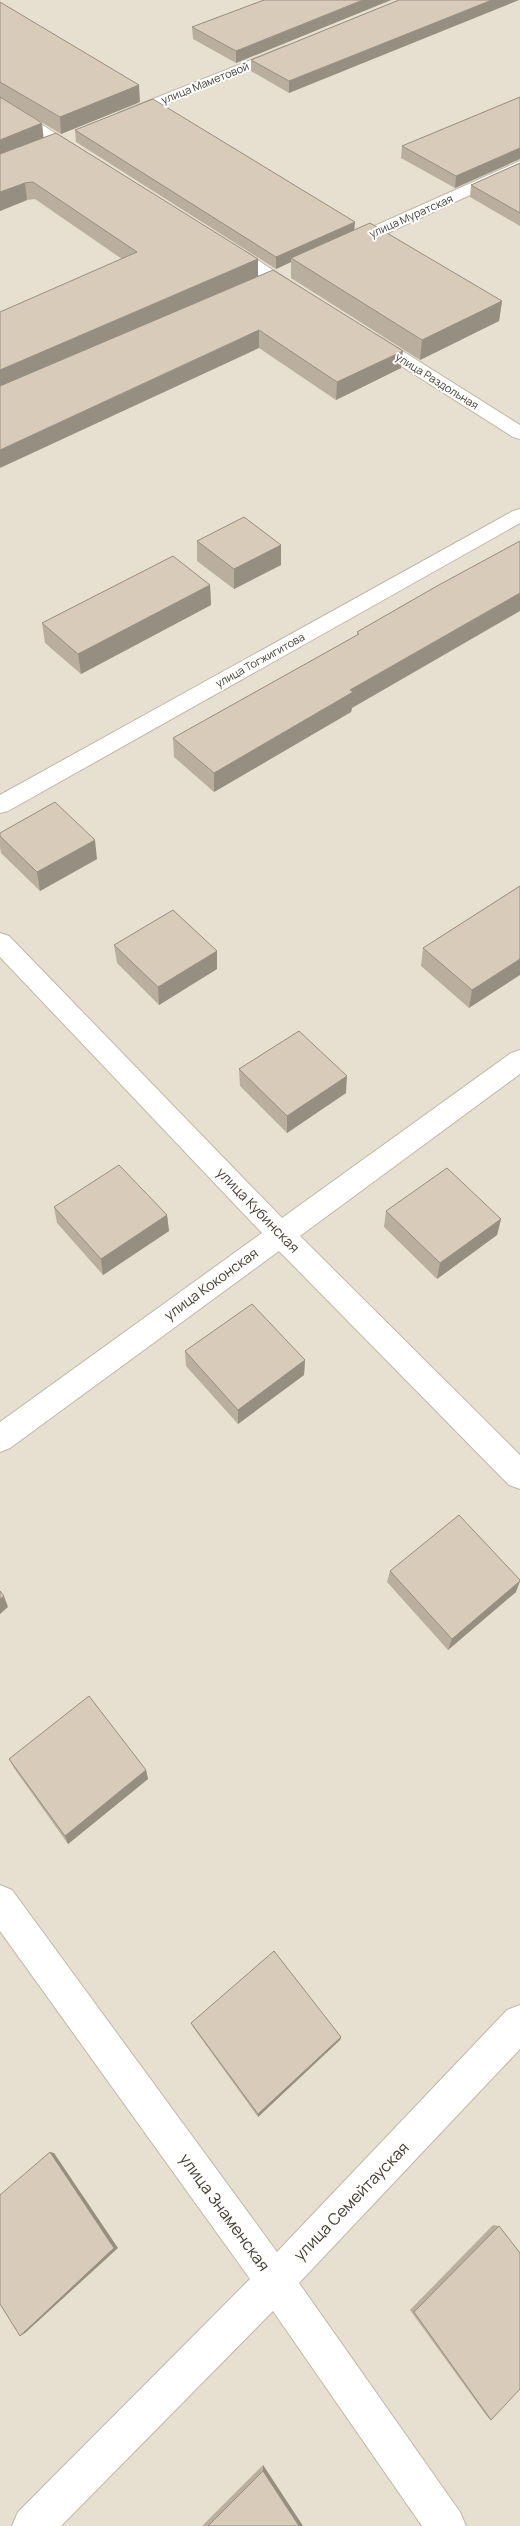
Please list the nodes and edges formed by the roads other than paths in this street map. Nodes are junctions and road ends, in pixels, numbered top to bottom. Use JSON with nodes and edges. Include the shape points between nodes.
{"nodes":[{"id":1,"x":299,"y":45,"type":"edge"},
{"id":2,"x":0,"y":104,"type":"edge"},
{"id":3,"x":106,"y":123,"type":"edge"},
{"id":4,"x":79,"y":135,"type":"edge"},
{"id":5,"x":60,"y":142,"type":"junction"},
{"id":6,"x":43,"y":149,"type":"edge"},
{"id":7,"x":93,"y":163,"type":"edge"},
{"id":8,"x":520,"y":166,"type":"edge"},
{"id":9,"x":217,"y":241,"type":"edge"},
{"id":10,"x":329,"y":253,"type":"edge"},
{"id":11,"x":293,"y":270,"type":"edge"},
{"id":12,"x":274,"y":278,"type":"junction"},
{"id":13,"x":256,"y":286,"type":"edge"},
{"id":14,"x":315,"y":304,"type":"edge"},
{"id":15,"x":356,"y":330,"type":"edge"},
{"id":16,"x":520,"y":433,"type":"edge"},
{"id":17,"x":520,"y":515,"type":"edge"},
{"id":18,"x":0,"y":805,"type":"edge"},
{"id":19,"x":0,"y":942,"type":"edge"},
{"id":20,"x":520,"y":1060,"type":"edge"},
{"id":21,"x":280,"y":1234,"type":"junction"},
{"id":22,"x":0,"y":1439,"type":"edge"},
{"id":23,"x":520,"y":1474,"type":"edge"},
{"id":24,"x":0,"y":1902,"type":"edge"},
{"id":25,"x":520,"y":2023,"type":"edge"},
{"id":26,"x":275,"y":2281,"type":"junction"},
{"id":27,"x":32,"y":2526,"type":"edge"},
{"id":28,"x":446,"y":2526,"type":"edge"}],
"edges":[{"from":1,"to":3,"type":"street","name":"улица Маметовой"},
{"from":2,"to":5,"type":"street"},
{"from":4,"to":5,"type":"street"},
{"from":5,"to":6,"type":"street"},
{"from":5,"to":7,"type":"street"},
{"from":8,"to":10,"type":"street","name":"улица Муратская"},
{"from":9,"to":12,"type":"street"},
{"from":11,"to":12,"type":"street"},
{"from":12,"to":13,"type":"street"},
{"from":12,"to":14,"type":"street"},
{"from":15,"to":16,"type":"street","name":"улица Раздольная"},
{"from":17,"to":18,"type":"street","name":"улица Тогжигитова"},
{"from":19,"to":21,"type":"street","name":"улица Кубинская"},
{"from":20,"to":21,"type":"street","name":"улица Коконская"},
{"from":21,"to":22,"type":"street","name":"улица Коконская"},
{"from":21,"to":23,"type":"street","name":"улица Кубинская"},
{"from":24,"to":26,"type":"street","name":"улица Знаменская"},
{"from":25,"to":26,"type":"street","name":"улица Семейтауская"},
{"from":26,"to":27,"type":"street","name":"улица Семейтауская"},
{"from":26,"to":28,"type":"street","name":"улица Знаменская"}]}
